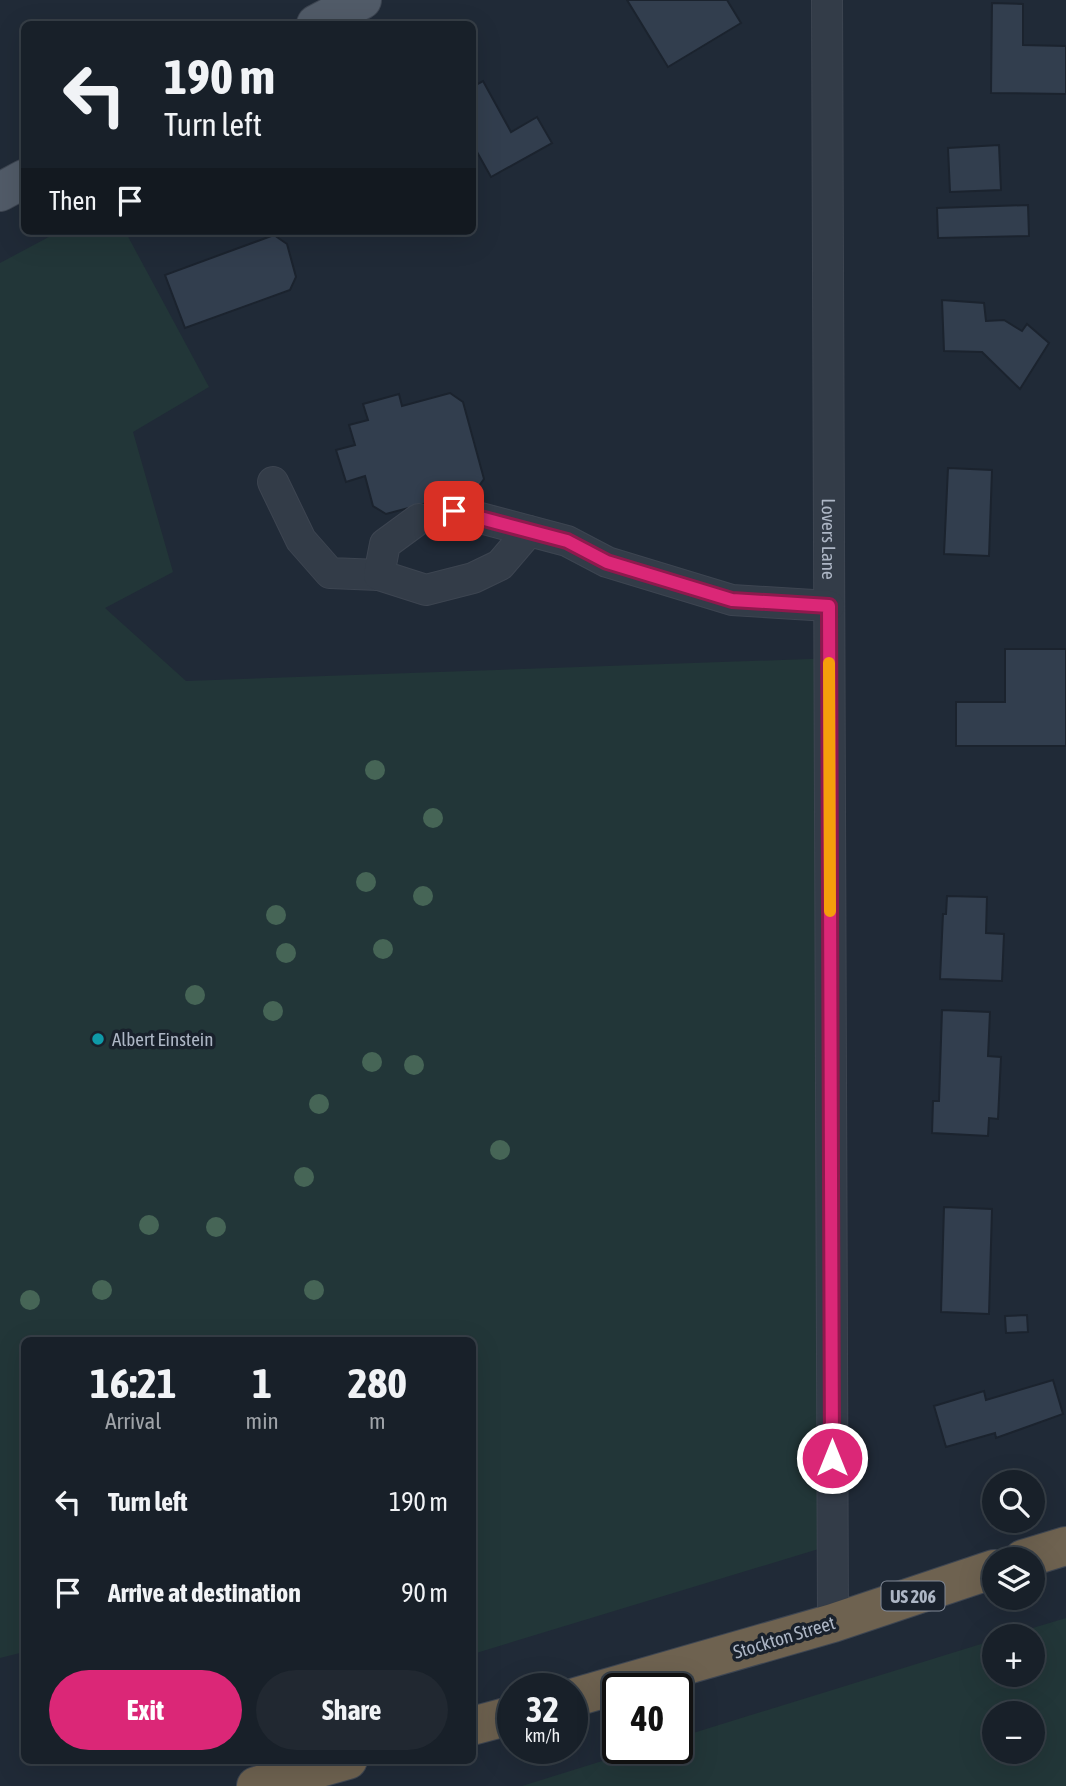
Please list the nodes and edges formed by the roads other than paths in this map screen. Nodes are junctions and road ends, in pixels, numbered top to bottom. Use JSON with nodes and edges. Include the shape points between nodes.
{"nodes":[{"id":1,"x":362,"y":0,"type":"edge"},
{"id":2,"x":827,"y":0,"type":"edge"},
{"id":3,"x":322,"y":21,"type":"edge"},
{"id":4,"x":21,"y":181,"type":"edge"},
{"id":5,"x":0,"y":192,"type":"edge"},
{"id":6,"x":273,"y":482,"type":"dead end"},
{"id":7,"x":454,"y":511,"type":"dead end"},
{"id":8,"x":419,"y":519,"type":"dead end"},
{"id":9,"x":529,"y":531,"type":"junction"},
{"id":10,"x":379,"y":575,"type":"junction"},
{"id":11,"x":829,"y":606,"type":"junction"},
{"id":12,"x":1066,"y":1546,"type":"edge"},
{"id":13,"x":1045,"y":1552,"type":"edge"},
{"id":14,"x":982,"y":1573,"type":"edge"},
{"id":15,"x":833,"y":1623,"type":"junction"},
{"id":16,"x":588,"y":1693,"type":"edge"},
{"id":17,"x":497,"y":1719,"type":"edge"},
{"id":18,"x":476,"y":1725,"type":"edge"},
{"id":19,"x":334,"y":1764,"type":"edge"},
{"id":20,"x":256,"y":1786,"type":"edge"}],
"edges":[{"from":1,"to":3,"type":"main road"},
{"from":2,"to":11,"type":"street","name":"Lovers Lane"},
{"from":4,"to":5,"type":"main road"},
{"from":6,"to":10,"type":"street","via":[[301,540],[330,573]]},
{"from":7,"to":9,"type":"street"},
{"from":8,"to":10,"type":"street","via":[[385,544]]},
{"from":9,"to":10,"type":"street","via":[[500,565],[473,578],[426,590]]},
{"from":9,"to":11,"type":"street","via":[[567,541],[607,562],[732,600]]},
{"from":11,"to":15,"type":"street","name":"Lovers Lane"},
{"from":12,"to":13,"type":"highway"},
{"from":14,"to":15,"type":"highway","name":"Stockton Street","number":"US 206"},
{"from":15,"to":16,"type":"highway","name":"Stockton Street","number":"US 206"},
{"from":17,"to":18,"type":"highway"},
{"from":19,"to":20,"type":"highway"}]}
